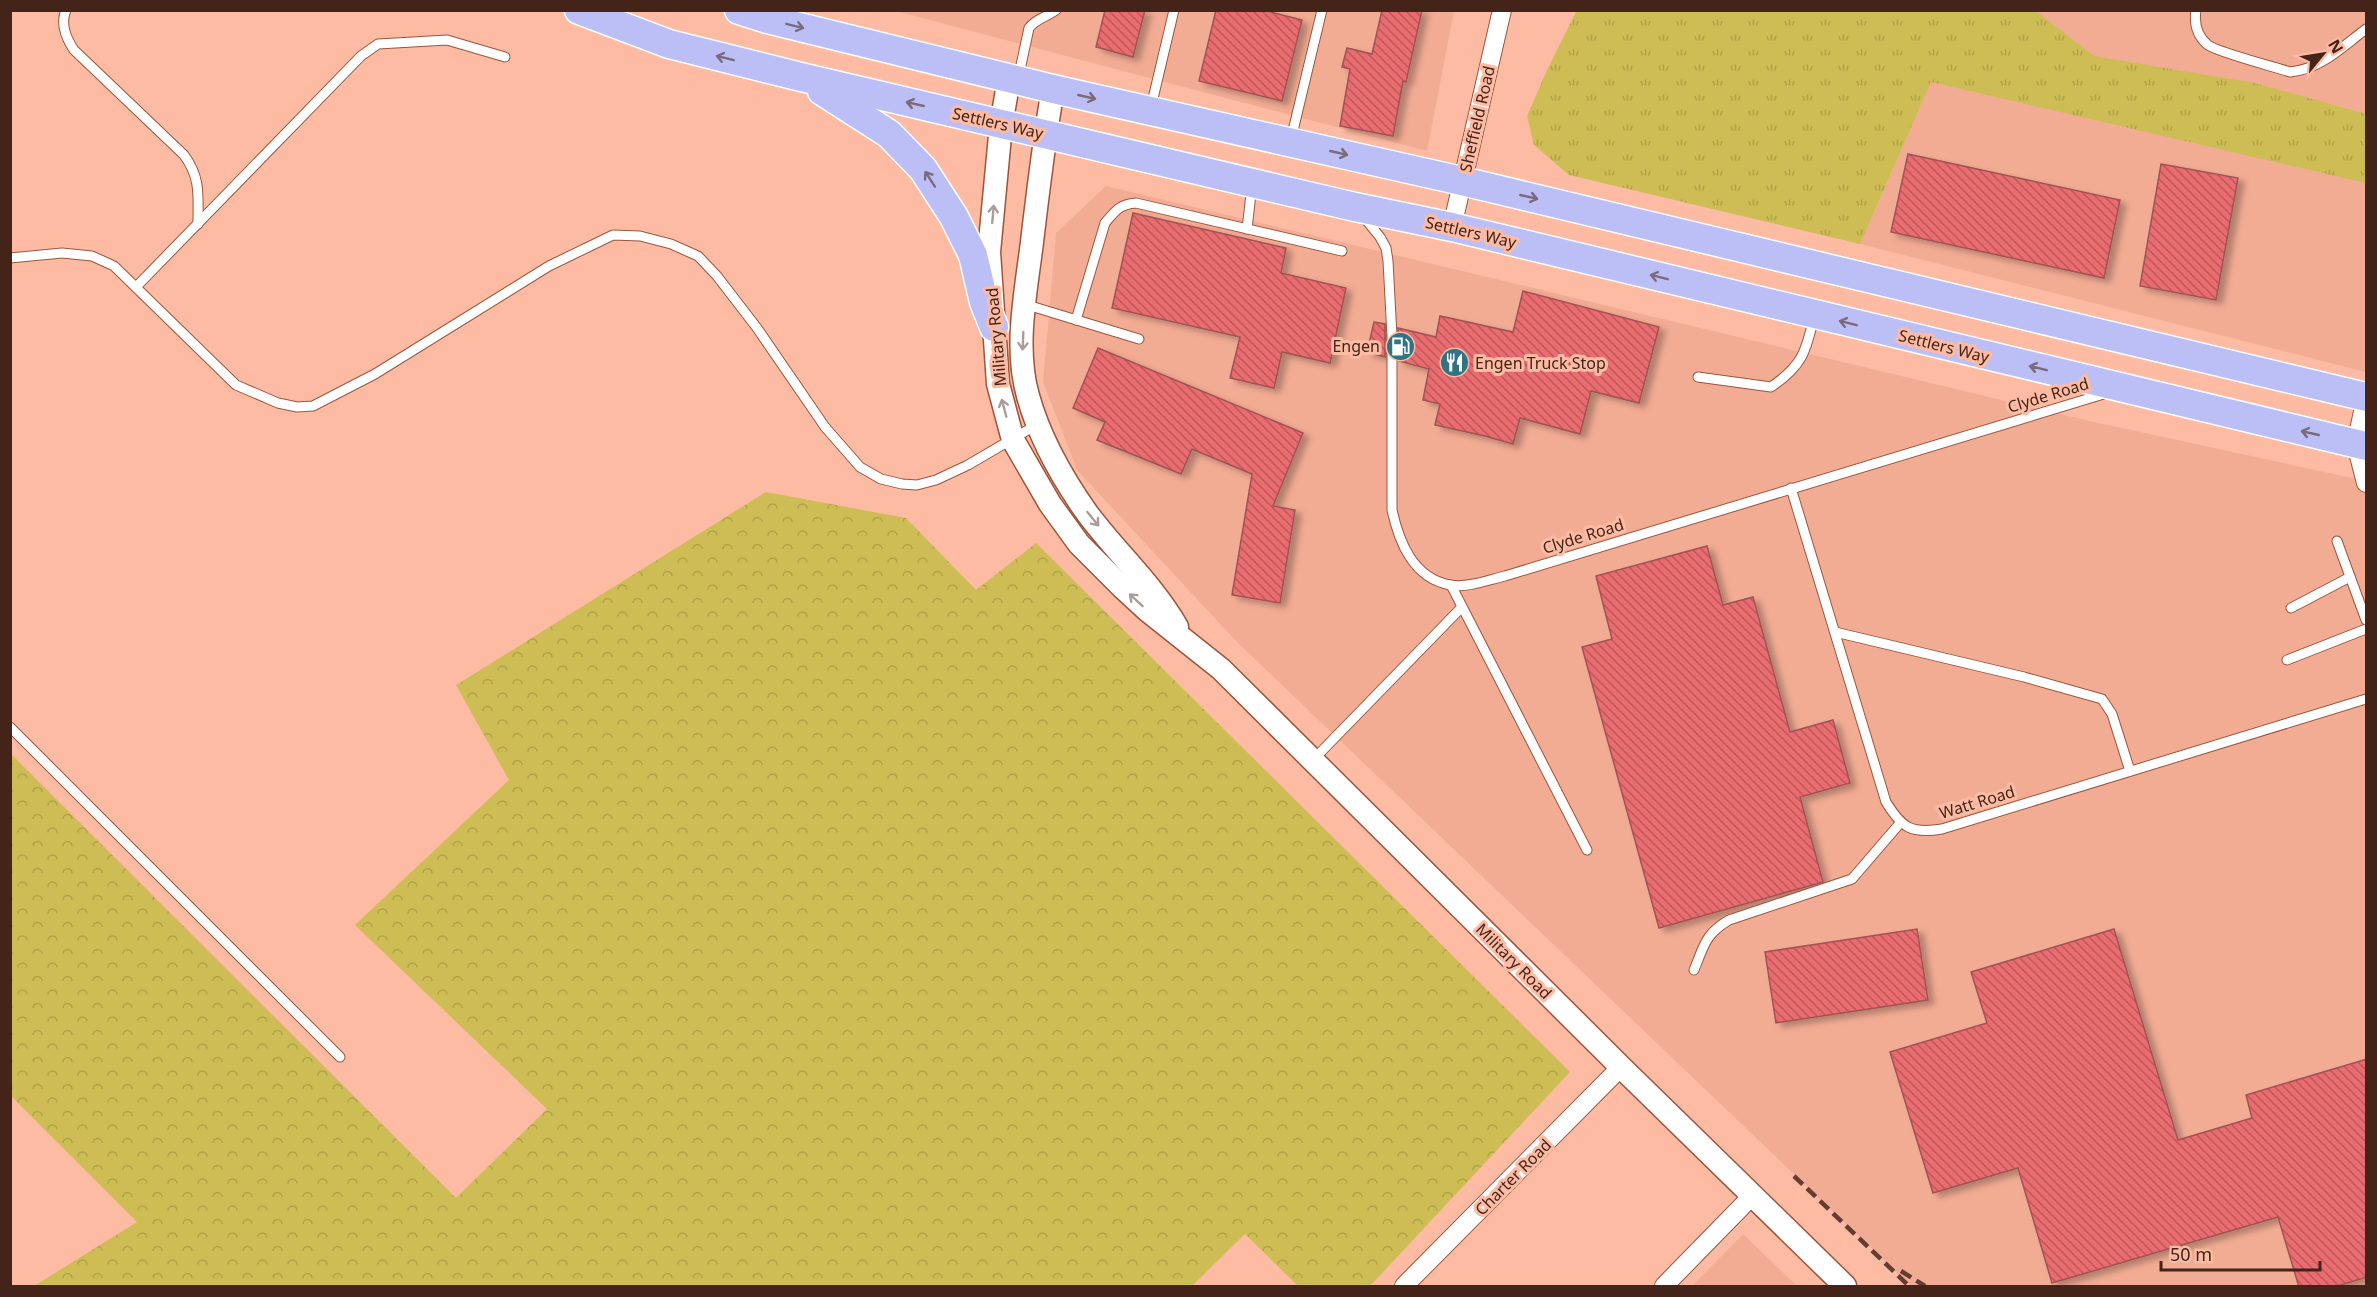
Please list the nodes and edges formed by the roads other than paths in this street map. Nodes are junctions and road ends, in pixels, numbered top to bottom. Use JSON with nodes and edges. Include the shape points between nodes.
{"nodes":[{"id":1,"x":66,"y":10,"type":"edge"},
{"id":2,"x":579,"y":10,"type":"edge"},
{"id":3,"x":739,"y":10,"type":"edge"},
{"id":4,"x":1056,"y":10,"type":"edge"},
{"id":5,"x":1174,"y":10,"type":"edge"},
{"id":6,"x":1322,"y":10,"type":"edge"},
{"id":7,"x":1502,"y":10,"type":"edge"},
{"id":8,"x":2196,"y":10,"type":"edge"},
{"id":9,"x":2367,"y":29,"type":"edge"},
{"id":10,"x":506,"y":57,"type":"dead end"},
{"id":11,"x":801,"y":78,"type":"junction"},
{"id":12,"x":1013,"y":80,"type":"junction"},
{"id":13,"x":1053,"y":89,"type":"junction"},
{"id":14,"x":1150,"y":111,"type":"junction"},
{"id":15,"x":1001,"y":124,"type":"junction"},
{"id":16,"x":1046,"y":134,"type":"junction"},
{"id":17,"x":1290,"y":142,"type":"junction"},
{"id":18,"x":1462,"y":181,"type":"junction"},
{"id":19,"x":1252,"y":183,"type":"junction"},
{"id":20,"x":1355,"y":207,"type":"junction"},
{"id":21,"x":198,"y":224,"type":"junction"},
{"id":22,"x":1452,"y":227,"type":"junction"},
{"id":23,"x":1247,"y":229,"type":"junction"},
{"id":24,"x":1342,"y":251,"type":"dead end"},
{"id":25,"x":10,"y":258,"type":"edge"},
{"id":26,"x":136,"y":287,"type":"junction"},
{"id":27,"x":1024,"y":304,"type":"junction"},
{"id":28,"x":1815,"y":315,"type":"junction"},
{"id":29,"x":1076,"y":320,"type":"junction"},
{"id":30,"x":994,"y":327,"type":"junction"},
{"id":31,"x":1139,"y":339,"type":"dead end"},
{"id":32,"x":1698,"y":377,"type":"dead end"},
{"id":33,"x":2121,"y":388,"type":"junction"},
{"id":34,"x":2367,"y":397,"type":"edge"},
{"id":35,"x":1038,"y":424,"type":"junction"},
{"id":36,"x":1012,"y":440,"type":"junction"},
{"id":37,"x":2361,"y":445,"type":"edge"},
{"id":38,"x":2367,"y":483,"type":"edge"},
{"id":39,"x":1791,"y":488,"type":"junction"},
{"id":40,"x":2337,"y":541,"type":"dead end"},
{"id":41,"x":2350,"y":577,"type":"junction"},
{"id":42,"x":1451,"y":585,"type":"junction"},
{"id":43,"x":1462,"y":607,"type":"junction"},
{"id":44,"x":2291,"y":608,"type":"dead end"},
{"id":45,"x":2367,"y":620,"type":"edge"},
{"id":46,"x":2367,"y":629,"type":"edge"},
{"id":47,"x":1835,"y":632,"type":"junction"},
{"id":48,"x":1182,"y":636,"type":"junction"},
{"id":49,"x":2287,"y":660,"type":"dead end"},
{"id":50,"x":2367,"y":699,"type":"edge"},
{"id":51,"x":10,"y":727,"type":"edge"},
{"id":52,"x":1312,"y":761,"type":"junction"},
{"id":53,"x":2130,"y":771,"type":"junction"},
{"id":54,"x":1901,"y":822,"type":"junction"},
{"id":55,"x":1587,"y":850,"type":"dead end"},
{"id":56,"x":1694,"y":970,"type":"dead end"},
{"id":57,"x":340,"y":1057,"type":"dead end"},
{"id":58,"x":1621,"y":1067,"type":"junction"},
{"id":59,"x":1752,"y":1196,"type":"junction"},
{"id":60,"x":1404,"y":1287,"type":"edge"},
{"id":61,"x":1664,"y":1287,"type":"edge"},
{"id":62,"x":1845,"y":1287,"type":"edge"}],
"edges":[{"from":1,"to":21,"type":"lane","via":[[64,30],[74,50],[193,167],[198,181]]},
{"from":11,"to":2,"type":"main road","name":"Settlers Way","one_way":true,"via":[[669,44]]},
{"from":3,"to":12,"type":"main road","one_way":true},
{"from":4,"to":12,"type":"lane","via":[[1029,28]]},
{"from":5,"to":14,"type":"lane"},
{"from":6,"to":17,"type":"lane"},
{"from":7,"to":18,"type":"street","name":"Sheffield Road"},
{"from":8,"to":9,"type":"lane","via":[[2198,33],[2208,46],[2290,72],[2317,66]]},
{"from":10,"to":21,"type":"lane","via":[[447,40],[378,44],[361,56]]},
{"from":15,"to":11,"type":"main road","name":"Settlers Way","one_way":true},
{"from":30,"to":11,"type":"main road","one_way":true,"via":[[973,255],[923,169],[889,134]]},
{"from":12,"to":13,"type":"main road"},
{"from":12,"to":15,"type":"street","name":"Military Road"},
{"from":13,"to":14,"type":"main road","one_way":true},
{"from":13,"to":16,"type":"street","name":"Military Road"},
{"from":14,"to":17,"type":"main road"},
{"from":15,"to":16,"type":"main road","name":"Settlers Way"},
{"from":30,"to":15,"type":"street","name":"Military Road","one_way":true,"via":[[989,252]]},
{"from":16,"to":19,"type":"main road","name":"Settlers Way"},
{"from":16,"to":27,"type":"street","name":"Military Road"},
{"from":17,"to":18,"type":"main road","one_way":true},
{"from":18,"to":22,"type":"street","name":"Sheffield Road"},
{"from":18,"to":34,"type":"main road","one_way":true},
{"from":19,"to":20,"type":"main road","name":"Settlers Way"},
{"from":19,"to":23,"type":"lane"},
{"from":20,"to":22,"type":"main road","name":"Settlers Way"},
{"from":20,"to":42,"type":"lane","via":[[1380,237],[1389,261],[1392,510],[1397,532],[1407,554],[1427,576]]},
{"from":21,"to":26,"type":"lane"},
{"from":28,"to":22,"type":"main road","name":"Settlers Way","one_way":true},
{"from":23,"to":24,"type":"lane"},
{"from":23,"to":29,"type":"lane","via":[[1136,203],[1124,204],[1105,223]]},
{"from":25,"to":26,"type":"lane","via":[[62,253],[92,256],[114,266]]},
{"from":26,"to":36,"type":"lane","via":[[236,385],[278,403],[313,406],[375,374],[549,266],[613,235],[640,236],[698,256],[758,328],[825,427],[860,467],[880,479],[917,485],[936,480]]},
{"from":27,"to":29,"type":"lane"},
{"from":27,"to":35,"type":"street","name":"Military Road","one_way":true,"via":[[1022,361]]},
{"from":28,"to":32,"type":"lane","via":[[1807,350],[1789,375],[1771,387]]},
{"from":33,"to":28,"type":"main road","name":"Settlers Way","one_way":true},
{"from":29,"to":31,"type":"lane"},
{"from":36,"to":30,"type":"street","name":"Military Road","one_way":true,"via":[[998,384]]},
{"from":37,"to":33,"type":"main road","name":"Settlers Way","one_way":true},
{"from":33,"to":39,"type":"lane","name":"Clyde Road"},
{"from":34,"to":37,"type":"street"},
{"from":35,"to":36,"type":"lane"},
{"from":35,"to":48,"type":"street","name":"Military Road","one_way":true,"via":[[1088,513],[1157,595]]},
{"from":48,"to":36,"type":"street","name":"Military Road","one_way":true,"via":[[1148,611],[1079,544]]},
{"from":37,"to":38,"type":"street"},
{"from":39,"to":42,"type":"lane","name":"Clyde Road","via":[[1505,576]]},
{"from":39,"to":47,"type":"lane"},
{"from":40,"to":41,"type":"lane"},
{"from":41,"to":44,"type":"lane"},
{"from":41,"to":45,"type":"lane"},
{"from":42,"to":43,"type":"lane"},
{"from":43,"to":52,"type":"lane"},
{"from":43,"to":55,"type":"lane"},
{"from":46,"to":49,"type":"lane"},
{"from":47,"to":53,"type":"lane","via":[[2102,699],[2112,714]]},
{"from":47,"to":54,"type":"lane","via":[[1886,802]]},
{"from":48,"to":52,"type":"street","name":"Military Road","via":[[1221,669]]},
{"from":50,"to":53,"type":"lane","name":"Watt Road"},
{"from":51,"to":57,"type":"lane"},
{"from":52,"to":58,"type":"street","name":"Military Road"},
{"from":53,"to":54,"type":"lane","name":"Watt Road","via":[[1942,829],[1916,831]]},
{"from":54,"to":56,"type":"lane","via":[[1852,879],[1718,927],[1709,935]]},
{"from":58,"to":59,"type":"street","name":"Military Road"},
{"from":58,"to":60,"type":"street","name":"Charter Road"},
{"from":59,"to":61,"type":"street"},
{"from":59,"to":62,"type":"street","name":"Military Road"}]}
